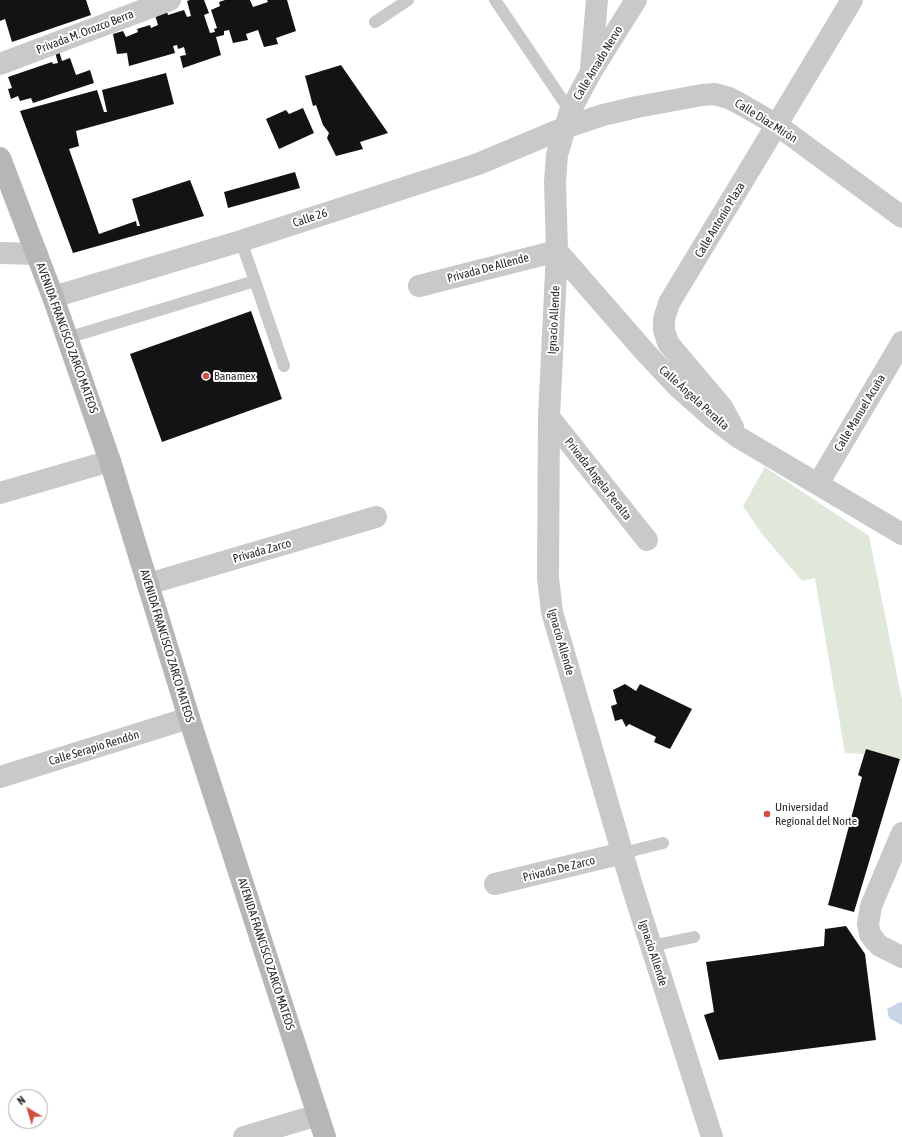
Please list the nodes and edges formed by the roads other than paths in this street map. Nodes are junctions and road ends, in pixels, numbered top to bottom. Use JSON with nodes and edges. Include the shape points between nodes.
{"nodes":[{"id":1,"x":170,"y":0,"type":"edge"},
{"id":2,"x":408,"y":0,"type":"edge"},
{"id":3,"x":495,"y":0,"type":"edge"},
{"id":4,"x":598,"y":0,"type":"edge"},
{"id":5,"x":636,"y":0,"type":"edge"},
{"id":6,"x":852,"y":0,"type":"edge"},
{"id":7,"x":375,"y":22,"type":"dead end"},
{"id":8,"x":0,"y":64,"type":"edge"},
{"id":9,"x":591,"y":72,"type":"junction"},
{"id":10,"x":567,"y":120,"type":"junction"},
{"id":11,"x":777,"y":125,"type":"junction"},
{"id":12,"x":0,"y":158,"type":"edge"},
{"id":13,"x":902,"y":217,"type":"edge"},
{"id":14,"x":241,"y":241,"type":"junction"},
{"id":15,"x":558,"y":250,"type":"junction"},
{"id":16,"x":0,"y":253,"type":"edge"},
{"id":17,"x":37,"y":254,"type":"junction"},
{"id":18,"x":255,"y":281,"type":"junction"},
{"id":19,"x":419,"y":286,"type":"dead end"},
{"id":20,"x":53,"y":297,"type":"junction"},
{"id":21,"x":67,"y":338,"type":"junction"},
{"id":22,"x":902,"y":342,"type":"edge"},
{"id":23,"x":284,"y":366,"type":"dead end"},
{"id":24,"x":549,"y":417,"type":"junction"},
{"id":25,"x":738,"y":437,"type":"junction"},
{"id":26,"x":110,"y":461,"type":"junction"},
{"id":27,"x":818,"y":484,"type":"junction"},
{"id":28,"x":0,"y":493,"type":"edge"},
{"id":29,"x":376,"y":517,"type":"dead end"},
{"id":30,"x":902,"y":534,"type":"edge"},
{"id":31,"x":647,"y":540,"type":"dead end"},
{"id":32,"x":148,"y":584,"type":"junction"},
{"id":33,"x":189,"y":718,"type":"junction"},
{"id":34,"x":0,"y":777,"type":"edge"},
{"id":35,"x":902,"y":833,"type":"edge"},
{"id":36,"x":663,"y":843,"type":"dead end"},
{"id":37,"x":623,"y":853,"type":"junction"},
{"id":38,"x":495,"y":884,"type":"dead end"},
{"id":39,"x":694,"y":937,"type":"dead end"},
{"id":40,"x":651,"y":946,"type":"junction"},
{"id":41,"x":895,"y":954,"type":"edge"},
{"id":42,"x":318,"y":1114,"type":"junction"},
{"id":43,"x":244,"y":1137,"type":"edge"},
{"id":44,"x":325,"y":1137,"type":"edge"},
{"id":45,"x":712,"y":1137,"type":"edge"}],
"edges":[{"from":1,"to":8,"type":"street","name":"Privada M. Orozco Berra"},
{"from":2,"to":7,"type":"lane"},
{"from":3,"to":10,"type":"lane"},
{"from":4,"to":9,"type":"street"},
{"from":5,"to":9,"type":"street","name":"Calle Amado Nervo"},
{"from":6,"to":11,"type":"street","name":"Calle Antonio Plaza"},
{"from":9,"to":10,"type":"street","name":"Calle Amado Nervo"},
{"from":10,"to":11,"type":"street","name":"Calle Díaz Mirón","via":[[714,94],[728,98]]},
{"from":10,"to":14,"type":"street","name":"Calle 26","via":[[478,164]]},
{"from":10,"to":15,"type":"street","name":"Ignacio Allende","via":[[556,162]]},
{"from":11,"to":13,"type":"street","name":"Calle Díaz Mirón"},
{"from":11,"to":25,"type":"street","name":"Calle Antonio Plaza","via":[[670,303],[664,319],[668,343],[722,407]]},
{"from":12,"to":17,"type":"main road","name":"AVENIDA FRANCISCO ZARCO MATEOS"},
{"from":14,"to":18,"type":"lane"},
{"from":14,"to":20,"type":"street","name":"Calle 26"},
{"from":15,"to":19,"type":"street","name":"Privada De Allende"},
{"from":15,"to":24,"type":"street","name":"Ignacio Allende"},
{"from":15,"to":25,"type":"street","name":"Calle Ángela Peralta","via":[[644,352],[678,387]]},
{"from":16,"to":17,"type":"street"},
{"from":17,"to":20,"type":"main road","name":"AVENIDA FRANCISCO ZARCO MATEOS"},
{"from":18,"to":21,"type":"lane"},
{"from":18,"to":23,"type":"lane"},
{"from":20,"to":21,"type":"main road","name":"AVENIDA FRANCISCO ZARCO MATEOS"},
{"from":21,"to":26,"type":"main road","name":"AVENIDA FRANCISCO ZARCO MATEOS"},
{"from":22,"to":27,"type":"street","name":"Calle Manuel Acuña"},
{"from":24,"to":31,"type":"street","name":"Privada Ángela Peralta"},
{"from":24,"to":37,"type":"street","name":"Ignacio Allende","via":[[548,578],[552,612]]},
{"from":25,"to":27,"type":"street","name":"Calle Ángela Peralta"},
{"from":26,"to":28,"type":"street"},
{"from":26,"to":32,"type":"main road","name":"AVENIDA FRANCISCO ZARCO MATEOS"},
{"from":27,"to":30,"type":"street","name":"Calle Ángela Peralta"},
{"from":29,"to":32,"type":"street","name":"Privada Zarco"},
{"from":32,"to":33,"type":"main road","name":"AVENIDA FRANCISCO ZARCO MATEOS"},
{"from":33,"to":34,"type":"street","name":"Calle Serapio Rendón"},
{"from":33,"to":42,"type":"main road","name":"AVENIDA FRANCISCO ZARCO MATEOS"},
{"from":35,"to":41,"type":"street","via":[[868,916],[868,929],[872,937],[880,946]]},
{"from":36,"to":37,"type":"lane"},
{"from":37,"to":38,"type":"street","name":"Privada De Zarco"},
{"from":37,"to":40,"type":"street","name":"Ignacio Allende"},
{"from":39,"to":40,"type":"lane"},
{"from":40,"to":45,"type":"street","name":"Ignacio Allende"},
{"from":42,"to":43,"type":"street"},
{"from":42,"to":44,"type":"main road","name":"AVENIDA FRANCISCO ZARCO MATEOS"}]}
